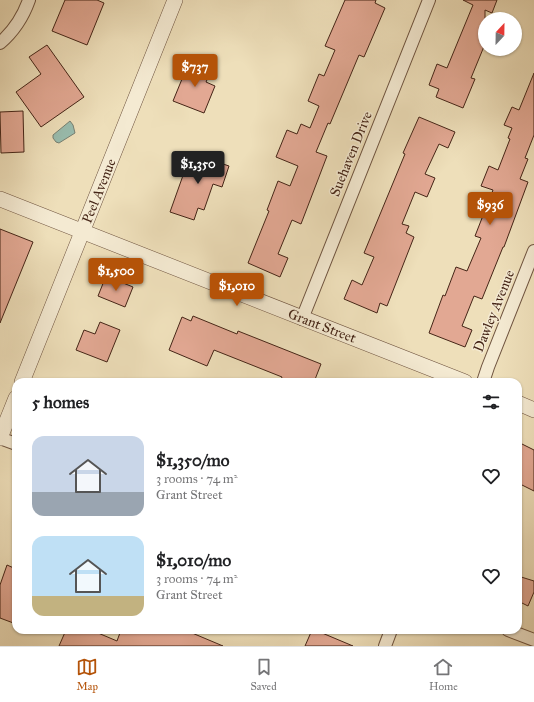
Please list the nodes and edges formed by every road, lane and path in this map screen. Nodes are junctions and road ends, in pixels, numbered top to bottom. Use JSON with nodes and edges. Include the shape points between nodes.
{"nodes":[{"id":1,"x":29,"y":0,"type":"edge"},
{"id":2,"x":175,"y":0,"type":"edge"},
{"id":3,"x":429,"y":0,"type":"edge"},
{"id":4,"x":0,"y":43,"type":"edge"},
{"id":5,"x":0,"y":199,"type":"edge"},
{"id":6,"x":83,"y":232,"type":"junction"},
{"id":7,"x":534,"y":251,"type":"edge"},
{"id":8,"x":302,"y":319,"type":"junction"},
{"id":9,"x":24,"y":378,"type":"edge"},
{"id":10,"x":455,"y":378,"type":"edge"},
{"id":11,"x":484,"y":378,"type":"edge"},
{"id":12,"x":12,"y":403,"type":"edge"},
{"id":13,"x":522,"y":405,"type":"edge"},
{"id":14,"x":534,"y":410,"type":"edge"},
{"id":15,"x":5,"y":412,"type":"edge"},
{"id":16,"x":0,"y":438,"type":"edge"},
{"id":17,"x":12,"y":442,"type":"edge"},
{"id":18,"x":390,"y":634,"type":"edge"},
{"id":19,"x":518,"y":634,"type":"edge"},
{"id":20,"x":534,"y":640,"type":"edge"},
{"id":21,"x":385,"y":646,"type":"edge"}],
"edges":[{"from":1,"to":4,"type":"street","via":[[19,22]]},
{"from":2,"to":6,"type":"street","name":"Peel Avenue"},
{"from":3,"to":8,"type":"street","name":"Suehaven Drive"},
{"from":5,"to":6,"type":"street","name":"Grant Street"},
{"from":6,"to":8,"type":"street","name":"Grant Street"},
{"from":6,"to":9,"type":"street","name":"Peel Avenue"},
{"from":7,"to":11,"type":"street","name":"Dawley Avenue"},
{"from":8,"to":10,"type":"street","name":"Grant Street"},
{"from":12,"to":15,"type":"street"},
{"from":13,"to":14,"type":"street"},
{"from":15,"to":16,"type":"street"},
{"from":16,"to":17,"type":"street"},
{"from":18,"to":21,"type":"street"},
{"from":19,"to":20,"type":"street"}]}
